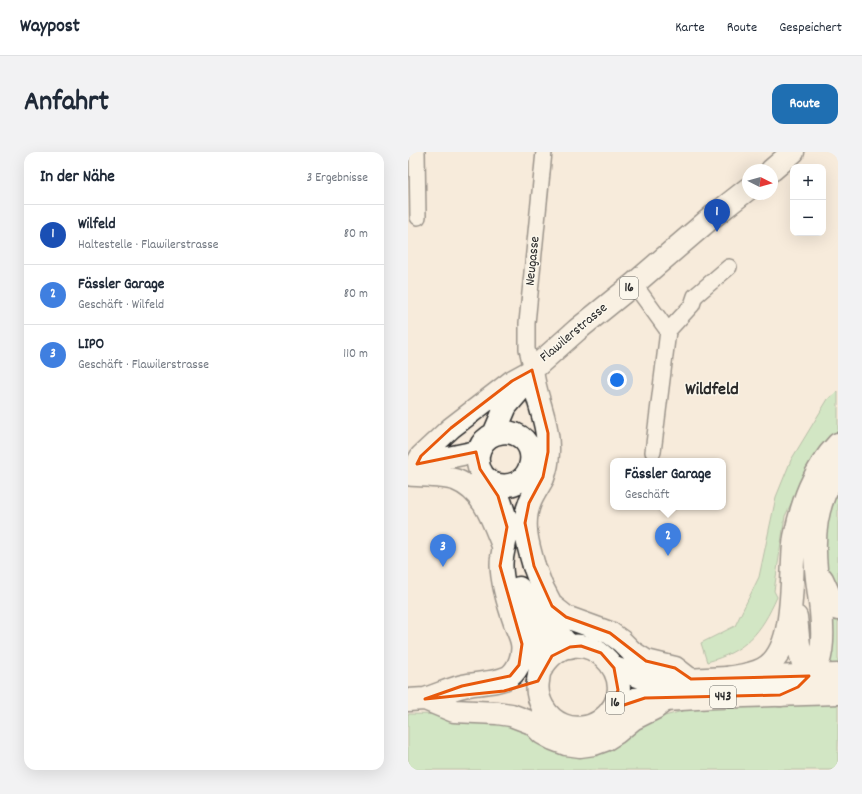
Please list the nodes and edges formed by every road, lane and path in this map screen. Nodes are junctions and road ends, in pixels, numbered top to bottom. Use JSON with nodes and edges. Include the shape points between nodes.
{"nodes":[{"id":1,"x":417,"y":152,"type":"edge"},
{"id":2,"x":544,"y":152,"type":"edge"},
{"id":3,"x":793,"y":152,"type":"edge"},
{"id":4,"x":778,"y":165,"type":"edge"},
{"id":5,"x":742,"y":194,"type":"edge"},
{"id":6,"x":418,"y":217,"type":"dead end"},
{"id":7,"x":729,"y":267,"type":"dead end"},
{"id":8,"x":634,"y":284,"type":"junction"},
{"id":9,"x":668,"y":331,"type":"junction"},
{"id":10,"x":532,"y":370,"type":"junction"},
{"id":11,"x":518,"y":392,"type":"junction"},
{"id":12,"x":494,"y":434,"type":"junction"},
{"id":13,"x":521,"y":437,"type":"junction"},
{"id":14,"x":838,"y":444,"type":"edge"},
{"id":15,"x":653,"y":452,"type":"dead end"},
{"id":16,"x":483,"y":468,"type":"junction"},
{"id":17,"x":838,"y":470,"type":"edge"},
{"id":18,"x":412,"y":472,"type":"edge"},
{"id":19,"x":519,"y":482,"type":"junction"},
{"id":20,"x":503,"y":547,"type":"junction"},
{"id":21,"x":816,"y":566,"type":"junction"},
{"id":22,"x":792,"y":591,"type":"junction"},
{"id":23,"x":838,"y":610,"type":"edge"},
{"id":24,"x":570,"y":647,"type":"junction"},
{"id":25,"x":614,"y":668,"type":"junction"},
{"id":26,"x":838,"y":675,"type":"edge"},
{"id":27,"x":539,"y":676,"type":"junction"},
{"id":28,"x":810,"y":676,"type":"junction"},
{"id":29,"x":727,"y":678,"type":"junction"},
{"id":30,"x":691,"y":679,"type":"junction"},
{"id":31,"x":838,"y":692,"type":"edge"},
{"id":32,"x":780,"y":695,"type":"junction"},
{"id":33,"x":453,"y":698,"type":"junction"},
{"id":34,"x":417,"y":699,"type":"edge"},
{"id":35,"x":660,"y":704,"type":"junction"},
{"id":36,"x":612,"y":709,"type":"junction"},
{"id":37,"x":546,"y":712,"type":"junction"}],
"edges":[{"from":1,"to":6,"type":"street"},
{"from":2,"to":10,"type":"street","name":"Neugasse","via":[[527,323],[527,349]]},
{"from":3,"to":4,"type":"main road"},
{"from":5,"to":8,"type":"main road","name":"Flawilerstrasse","number":"16"},
{"from":7,"to":9,"type":"street","via":[[695,296],[692,305]]},
{"from":8,"to":9,"type":"street"},
{"from":8,"to":10,"type":"main road","name":"Flawilerstrasse","number":"16"},
{"from":9,"to":15,"type":"street"},
{"from":10,"to":11,"type":"main road","name":"Flawilerstrasse","number":"16"},
{"from":10,"to":18,"type":"main road","via":[[512,380],[451,428],[421,456]]},
{"from":10,"to":30,"type":"main road","via":[[548,433],[548,452],[543,477],[529,503],[526,523],[528,544],[541,585],[552,606],[566,617],[610,633],[646,661],[675,668]]},
{"from":11,"to":12,"type":"main road","name":"Flawilerstrasse","number":"16","via":[[506,406]]},
{"from":11,"to":13,"type":"main road"},
{"from":12,"to":13,"type":"main road","via":[[508,432]]},
{"from":12,"to":16,"type":"main road","via":[[483,443]]},
{"from":13,"to":19,"type":"main road","via":[[528,445],[531,465]]},
{"from":14,"to":22,"type":"main road","via":[[820,468],[806,496],[794,546]]},
{"from":16,"to":18,"type":"main road"},
{"from":16,"to":19,"type":"main road","via":[[506,486]]},
{"from":16,"to":20,"type":"main road","via":[[498,496],[507,527]]},
{"from":17,"to":21,"type":"main road","via":[[819,510],[815,541]]},
{"from":18,"to":20,"type":"main road","via":[[455,479],[467,486],[480,498],[490,514]]},
{"from":19,"to":24,"type":"main road","via":[[514,515],[524,565],[535,598],[550,623]]},
{"from":20,"to":27,"type":"main road","number":"16","via":[[512,563],[542,648]]},
{"from":20,"to":34,"type":"main road","via":[[500,566],[522,644],[519,665],[510,676]]},
{"from":21,"to":23,"type":"main road"},
{"from":21,"to":28,"type":"main road","via":[[823,640],[819,662]]},
{"from":22,"to":28,"type":"main road","via":[[800,655],[803,667]]},
{"from":22,"to":29,"type":"main road","via":[[786,638],[781,650],[763,669]]},
{"from":24,"to":25,"type":"main road","number":"16","via":[[591,648],[601,653]]},
{"from":24,"to":27,"type":"main road","number":"16","via":[[552,656],[545,663]]},
{"from":25,"to":30,"type":"main road","via":[[647,679]]},
{"from":25,"to":36,"type":"main road","number":"16","via":[[618,690]]},
{"from":26,"to":28,"type":"main road","number":"443"},
{"from":27,"to":33,"type":"main road","number":"16","via":[[504,691]]},
{"from":27,"to":37,"type":"main road","number":"16","via":[[537,692]]},
{"from":28,"to":29,"type":"main road","number":"443"},
{"from":28,"to":31,"type":"main road","via":[[819,685]]},
{"from":28,"to":32,"type":"main road","via":[[792,691]]},
{"from":29,"to":30,"type":"main road","number":"443"},
{"from":31,"to":32,"type":"main road"},
{"from":32,"to":35,"type":"main road","number":"443"},
{"from":33,"to":34,"type":"main road","number":"16"},
{"from":33,"to":37,"type":"main road","number":"16","via":[[477,702],[508,702]]},
{"from":34,"to":35,"type":"main road","via":[[454,711],[511,715],[532,723],[553,739],[580,746],[604,740]]},
{"from":35,"to":36,"type":"main road","via":[[645,698],[635,699]]},
{"from":36,"to":37,"type":"main road","number":"16","via":[[596,724],[574,728],[554,720]]}]}
